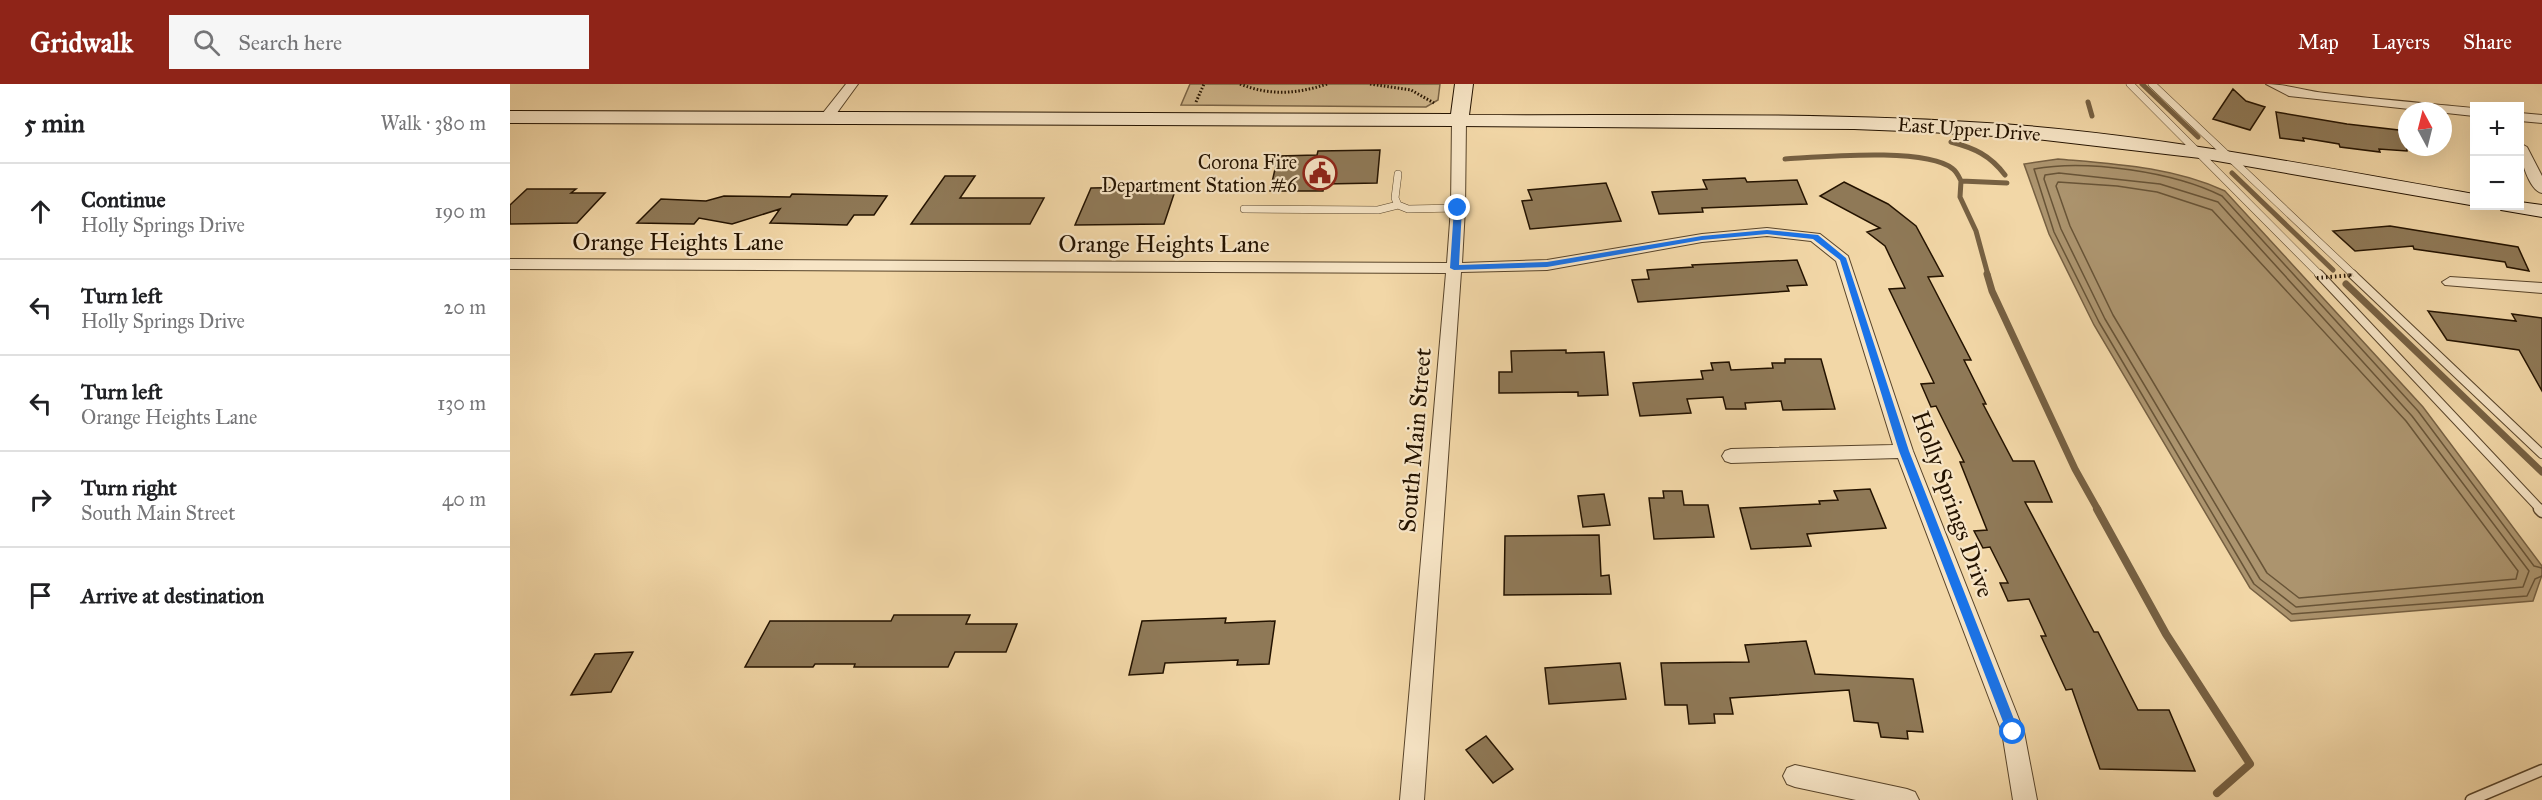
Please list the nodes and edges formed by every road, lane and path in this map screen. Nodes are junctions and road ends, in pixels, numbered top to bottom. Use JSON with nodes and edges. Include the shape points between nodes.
{"nodes":[{"id":1,"x":852,"y":84,"type":"edge"},
{"id":2,"x":1204,"y":84,"type":"edge"},
{"id":3,"x":1240,"y":84,"type":"edge"},
{"id":4,"x":1328,"y":84,"type":"edge"},
{"id":5,"x":1370,"y":84,"type":"edge"},
{"id":6,"x":1464,"y":84,"type":"edge"},
{"id":7,"x":2130,"y":84,"type":"edge"},
{"id":8,"x":2152,"y":84,"type":"edge"},
{"id":9,"x":2272,"y":84,"type":"edge"},
{"id":10,"x":1436,"y":107,"type":"dead end"},
{"id":11,"x":1193,"y":108,"type":"dead end"},
{"id":12,"x":2470,"y":111,"type":"edge"},
{"id":13,"x":510,"y":117,"type":"edge"},
{"id":14,"x":2524,"y":117,"type":"edge"},
{"id":15,"x":826,"y":118,"type":"junction"},
{"id":16,"x":2542,"y":119,"type":"edge"},
{"id":17,"x":1459,"y":120,"type":"junction"},
{"id":18,"x":2197,"y":152,"type":"junction"},
{"id":19,"x":2524,"y":155,"type":"edge"},
{"id":20,"x":2229,"y":157,"type":"junction"},
{"id":21,"x":1398,"y":174,"type":"dead end"},
{"id":22,"x":2542,"y":189,"type":"edge"},
{"id":23,"x":2470,"y":199,"type":"edge"},
{"id":24,"x":1398,"y":205,"type":"junction"},
{"id":25,"x":1458,"y":208,"type":"junction"},
{"id":26,"x":1244,"y":209,"type":"dead end"},
{"id":27,"x":2524,"y":209,"type":"edge"},
{"id":28,"x":2542,"y":212,"type":"edge"},
{"id":29,"x":1815,"y":237,"type":"joint"},
{"id":30,"x":510,"y":264,"type":"edge"},
{"id":31,"x":1454,"y":268,"type":"junction"},
{"id":32,"x":2353,"y":275,"type":"junction"},
{"id":33,"x":2320,"y":278,"type":"junction"},
{"id":34,"x":2450,"y":282,"type":"dead end"},
{"id":35,"x":2542,"y":288,"type":"edge"},
{"id":36,"x":1904,"y":451,"type":"junction"},
{"id":37,"x":2542,"y":454,"type":"edge"},
{"id":38,"x":1731,"y":456,"type":"dead end"},
{"id":39,"x":2542,"y":512,"type":"edge"},
{"id":40,"x":2542,"y":770,"type":"edge"},
{"id":41,"x":1795,"y":776,"type":"dead end"},
{"id":42,"x":1412,"y":800,"type":"edge"},
{"id":43,"x":1907,"y":800,"type":"edge"},
{"id":44,"x":2025,"y":800,"type":"edge"},
{"id":45,"x":2471,"y":800,"type":"edge"}],
"edges":[{"from":1,"to":15,"type":"street"},
{"from":2,"to":11,"type":"path"},
{"from":3,"to":4,"type":"path","via":[[1277,94],[1298,93]]},
{"from":5,"to":10,"type":"path","via":[[1411,90]]},
{"from":6,"to":17,"type":"main road","name":"South Main Street"},
{"from":7,"to":18,"type":"lane"},
{"from":8,"to":20,"type":"lane"},
{"from":9,"to":12,"type":"street","via":[[2289,92]]},
{"from":13,"to":15,"type":"main road","name":"East Upper Drive"},
{"from":14,"to":16,"type":"street"},
{"from":15,"to":17,"type":"main road","name":"East Upper Drive"},
{"from":17,"to":18,"type":"main road","name":"East Upper Drive","via":[[1929,126],[2028,132]]},
{"from":17,"to":25,"type":"street","name":"South Main Street"},
{"from":18,"to":20,"type":"main road","name":"East Upper Drive"},
{"from":18,"to":33,"type":"lane"},
{"from":19,"to":22,"type":"street"},
{"from":20,"to":23,"type":"main road","name":"East Upper Drive"},
{"from":20,"to":32,"type":"lane"},
{"from":21,"to":24,"type":"lane"},
{"from":24,"to":25,"type":"lane","via":[[1408,209]]},
{"from":24,"to":26,"type":"lane","via":[[1378,210]]},
{"from":25,"to":31,"type":"street","name":"South Main Street"},
{"from":27,"to":28,"type":"main road"},
{"from":29,"to":31,"type":"street","name":"Orange Heights Lane","via":[[1767,232],[1702,238],[1547,265]]},
{"from":29,"to":36,"type":"street","name":"Holly Springs Drive","via":[[1843,259]]},
{"from":30,"to":31,"type":"street","name":"Orange Heights Lane"},
{"from":31,"to":42,"type":"street","name":"South Main Street"},
{"from":32,"to":33,"type":"path","bridge":true},
{"from":32,"to":37,"type":"lane"},
{"from":33,"to":39,"type":"lane"},
{"from":34,"to":35,"type":"street"},
{"from":36,"to":38,"type":"street"},
{"from":36,"to":44,"type":"street","name":"Holly Springs Drive","via":[[2013,732]]},
{"from":40,"to":45,"type":"lane"},
{"from":41,"to":43,"type":"street"}]}
